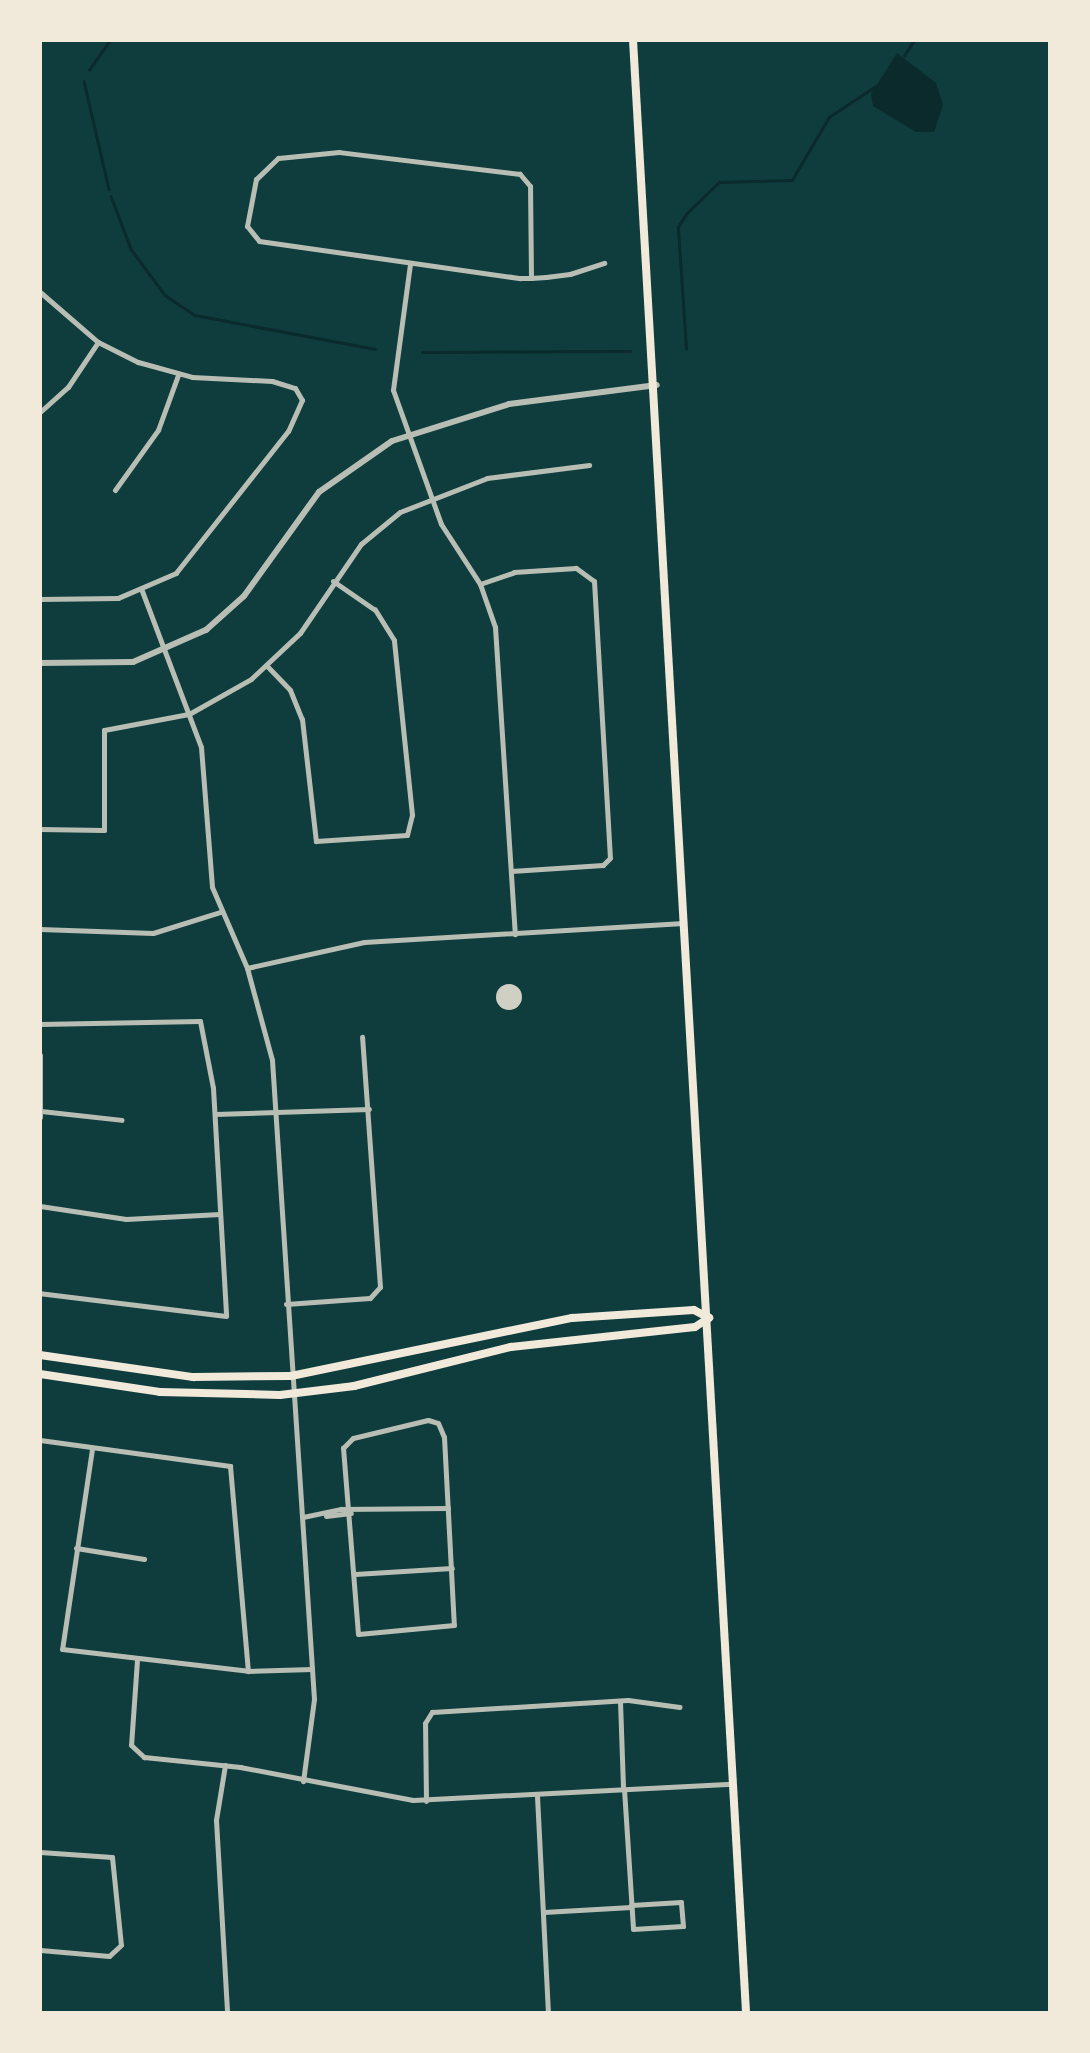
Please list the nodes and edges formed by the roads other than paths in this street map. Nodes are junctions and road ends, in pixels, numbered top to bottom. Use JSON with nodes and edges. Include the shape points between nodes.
{"nodes":[{"id":1,"x":633,"y":40,"type":"edge"},
{"id":2,"x":604,"y":263,"type":"dead end"},
{"id":3,"x":410,"y":264,"type":"junction"},
{"id":4,"x":530,"y":278,"type":"junction"},
{"id":5,"x":40,"y":292,"type":"edge"},
{"id":6,"x":98,"y":342,"type":"junction"},
{"id":7,"x":178,"y":374,"type":"junction"},
{"id":8,"x":656,"y":385,"type":"junction"},
{"id":9,"x":40,"y":412,"type":"edge"},
{"id":10,"x":407,"y":434,"type":"junction"},
{"id":11,"x":589,"y":464,"type":"dead end"},
{"id":12,"x":115,"y":490,"type":"dead end"},
{"id":13,"x":431,"y":498,"type":"junction"},
{"id":14,"x":333,"y":581,"type":"junction"},
{"id":15,"x":480,"y":584,"type":"junction"},
{"id":16,"x":142,"y":591,"type":"junction"},
{"id":17,"x":40,"y":599,"type":"edge"},
{"id":18,"x":165,"y":652,"type":"junction"},
{"id":19,"x":40,"y":663,"type":"edge"},
{"id":20,"x":268,"y":666,"type":"junction"},
{"id":21,"x":189,"y":714,"type":"junction"},
{"id":22,"x":40,"y":829,"type":"edge"},
{"id":23,"x":510,"y":871,"type":"junction"},
{"id":24,"x":220,"y":912,"type":"junction"},
{"id":25,"x":684,"y":923,"type":"junction"},
{"id":26,"x":40,"y":928,"type":"edge"},
{"id":27,"x":516,"y":934,"type":"junction"},
{"id":28,"x":247,"y":968,"type":"junction"},
{"id":29,"x":40,"y":1024,"type":"edge"},
{"id":30,"x":362,"y":1037,"type":"dead end"},
{"id":31,"x":40,"y":1055,"type":"edge"},
{"id":32,"x":369,"y":1108,"type":"junction"},
{"id":33,"x":275,"y":1113,"type":"junction"},
{"id":34,"x":40,"y":1114,"type":"edge"},
{"id":35,"x":215,"y":1114,"type":"junction"},
{"id":36,"x":122,"y":1120,"type":"dead end"},
{"id":37,"x":40,"y":1206,"type":"edge"},
{"id":38,"x":220,"y":1214,"type":"junction"},
{"id":39,"x":40,"y":1293,"type":"edge"},
{"id":40,"x":286,"y":1304,"type":"junction"},
{"id":41,"x":710,"y":1318,"type":"junction"},
{"id":42,"x":40,"y":1355,"type":"edge"},
{"id":43,"x":40,"y":1374,"type":"edge"},
{"id":44,"x":291,"y":1376,"type":"junction"},
{"id":45,"x":292,"y":1394,"type":"junction"},
{"id":46,"x":40,"y":1440,"type":"edge"},
{"id":47,"x":92,"y":1449,"type":"junction"},
{"id":48,"x":448,"y":1508,"type":"junction"},
{"id":49,"x":351,"y":1513,"type":"junction"},
{"id":50,"x":303,"y":1518,"type":"junction"},
{"id":51,"x":76,"y":1548,"type":"junction"},
{"id":52,"x":144,"y":1558,"type":"dead end"},
{"id":53,"x":452,"y":1568,"type":"junction"},
{"id":54,"x":354,"y":1574,"type":"junction"},
{"id":55,"x":137,"y":1660,"type":"junction"},
{"id":56,"x":312,"y":1669,"type":"junction"},
{"id":57,"x":248,"y":1670,"type":"junction"},
{"id":58,"x":620,"y":1701,"type":"junction"},
{"id":59,"x":680,"y":1707,"type":"dead end"},
{"id":60,"x":225,"y":1765,"type":"junction"},
{"id":61,"x":304,"y":1780,"type":"junction"},
{"id":62,"x":732,"y":1784,"type":"junction"},
{"id":63,"x":624,"y":1789,"type":"junction"},
{"id":64,"x":537,"y":1795,"type":"junction"},
{"id":65,"x":426,"y":1800,"type":"junction"},
{"id":66,"x":40,"y":1852,"type":"edge"},
{"id":67,"x":631,"y":1906,"type":"junction"},
{"id":68,"x":543,"y":1912,"type":"junction"},
{"id":69,"x":40,"y":1950,"type":"edge"},
{"id":70,"x":226,"y":2013,"type":"edge"},
{"id":71,"x":548,"y":2013,"type":"edge"},
{"id":72,"x":746,"y":2013,"type":"edge"}],
"edges":[{"from":1,"to":8,"type":"main road"},
{"from":2,"to":4,"type":"street"},
{"from":3,"to":4,"type":"street"},
{"from":3,"to":4,"type":"street","via":[[259,241],[247,226],[259,174],[288,155],[365,153],[520,174],[530,186]]},
{"from":3,"to":10,"type":"street","via":[[392,379]]},
{"from":5,"to":6,"type":"street"},
{"from":6,"to":7,"type":"street"},
{"from":6,"to":9,"type":"street","via":[[68,388]]},
{"from":7,"to":12,"type":"street","via":[[158,430]]},
{"from":7,"to":16,"type":"street","via":[[262,379],[301,395],[288,431],[246,477],[199,552]]},
{"from":8,"to":10,"type":"street","via":[[509,404]]},
{"from":8,"to":25,"type":"main road"},
{"from":10,"to":13,"type":"street"},
{"from":10,"to":18,"type":"street","via":[[329,482],[289,526],[244,596],[206,630]]},
{"from":11,"to":13,"type":"street","via":[[487,478]]},
{"from":13,"to":14,"type":"street","via":[[378,528]]},
{"from":13,"to":15,"type":"street"},
{"from":14,"to":20,"type":"street","via":[[313,617]]},
{"from":14,"to":20,"type":"street","via":[[375,610],[394,640],[412,815],[406,836],[316,841],[302,719],[290,690]]},
{"from":15,"to":23,"type":"street","via":[[497,643]]},
{"from":15,"to":23,"type":"street","via":[[514,572],[576,568],[594,581],[610,858],[603,865]]},
{"from":16,"to":17,"type":"street","via":[[105,600]]},
{"from":16,"to":18,"type":"street"},
{"from":18,"to":19,"type":"street","via":[[110,665]]},
{"from":18,"to":21,"type":"street"},
{"from":20,"to":21,"type":"street"},
{"from":21,"to":22,"type":"street","via":[[104,730],[104,830]]},
{"from":21,"to":24,"type":"street","via":[[201,747],[208,864]]},
{"from":23,"to":27,"type":"street"},
{"from":24,"to":26,"type":"street","via":[[154,933]]},
{"from":24,"to":28,"type":"street"},
{"from":25,"to":27,"type":"street"},
{"from":25,"to":41,"type":"main road"},
{"from":27,"to":28,"type":"street","via":[[364,942]]},
{"from":28,"to":33,"type":"street","via":[[269,1043]]},
{"from":29,"to":35,"type":"street","via":[[200,1020]]},
{"from":30,"to":32,"type":"street"},
{"from":31,"to":34,"type":"street"},
{"from":32,"to":33,"type":"street"},
{"from":32,"to":40,"type":"street","via":[[378,1291],[370,1298]]},
{"from":33,"to":35,"type":"street"},
{"from":33,"to":40,"type":"street"},
{"from":34,"to":36,"type":"street"},
{"from":35,"to":38,"type":"street"},
{"from":37,"to":38,"type":"street","via":[[126,1219]]},
{"from":38,"to":39,"type":"street","via":[[226,1316]]},
{"from":40,"to":44,"type":"street"},
{"from":41,"to":44,"type":"main road","via":[[694,1310],[572,1318]]},
{"from":41,"to":45,"type":"main road","via":[[695,1327],[512,1348]]},
{"from":41,"to":62,"type":"main road"},
{"from":42,"to":44,"type":"main road","via":[[193,1377]]},
{"from":43,"to":45,"type":"main road","via":[[209,1396]]},
{"from":44,"to":45,"type":"street"},
{"from":45,"to":50,"type":"street"},
{"from":46,"to":47,"type":"street"},
{"from":47,"to":51,"type":"street"},
{"from":47,"to":57,"type":"street","via":[[232,1468]]},
{"from":48,"to":49,"type":"street"},
{"from":48,"to":49,"type":"street","via":[[443,1431],[428,1420],[346,1444]]},
{"from":48,"to":53,"type":"street"},
{"from":49,"to":50,"type":"street"},
{"from":49,"to":54,"type":"street"},
{"from":50,"to":56,"type":"street"},
{"from":51,"to":52,"type":"street"},
{"from":51,"to":55,"type":"street","via":[[62,1650]]},
{"from":53,"to":54,"type":"street"},
{"from":53,"to":54,"type":"street","via":[[449,1630],[358,1634]]},
{"from":55,"to":57,"type":"street"},
{"from":55,"to":60,"type":"street","via":[[133,1751]]},
{"from":56,"to":57,"type":"street"},
{"from":56,"to":61,"type":"street","via":[[314,1730]]},
{"from":58,"to":59,"type":"street"},
{"from":58,"to":63,"type":"street"},
{"from":58,"to":65,"type":"street","via":[[429,1713]]},
{"from":60,"to":61,"type":"street"},
{"from":60,"to":70,"type":"street","via":[[216,1820]]},
{"from":61,"to":65,"type":"street"},
{"from":62,"to":63,"type":"street"},
{"from":62,"to":72,"type":"main road"},
{"from":63,"to":64,"type":"street"},
{"from":63,"to":67,"type":"street"},
{"from":64,"to":65,"type":"street"},
{"from":64,"to":68,"type":"street"},
{"from":66,"to":69,"type":"street","via":[[114,1859],[122,1945],[109,1956]]},
{"from":67,"to":67,"type":"street","via":[[681,1902],[683,1926],[632,1929]]},
{"from":67,"to":68,"type":"street"},
{"from":68,"to":71,"type":"street"}]}
